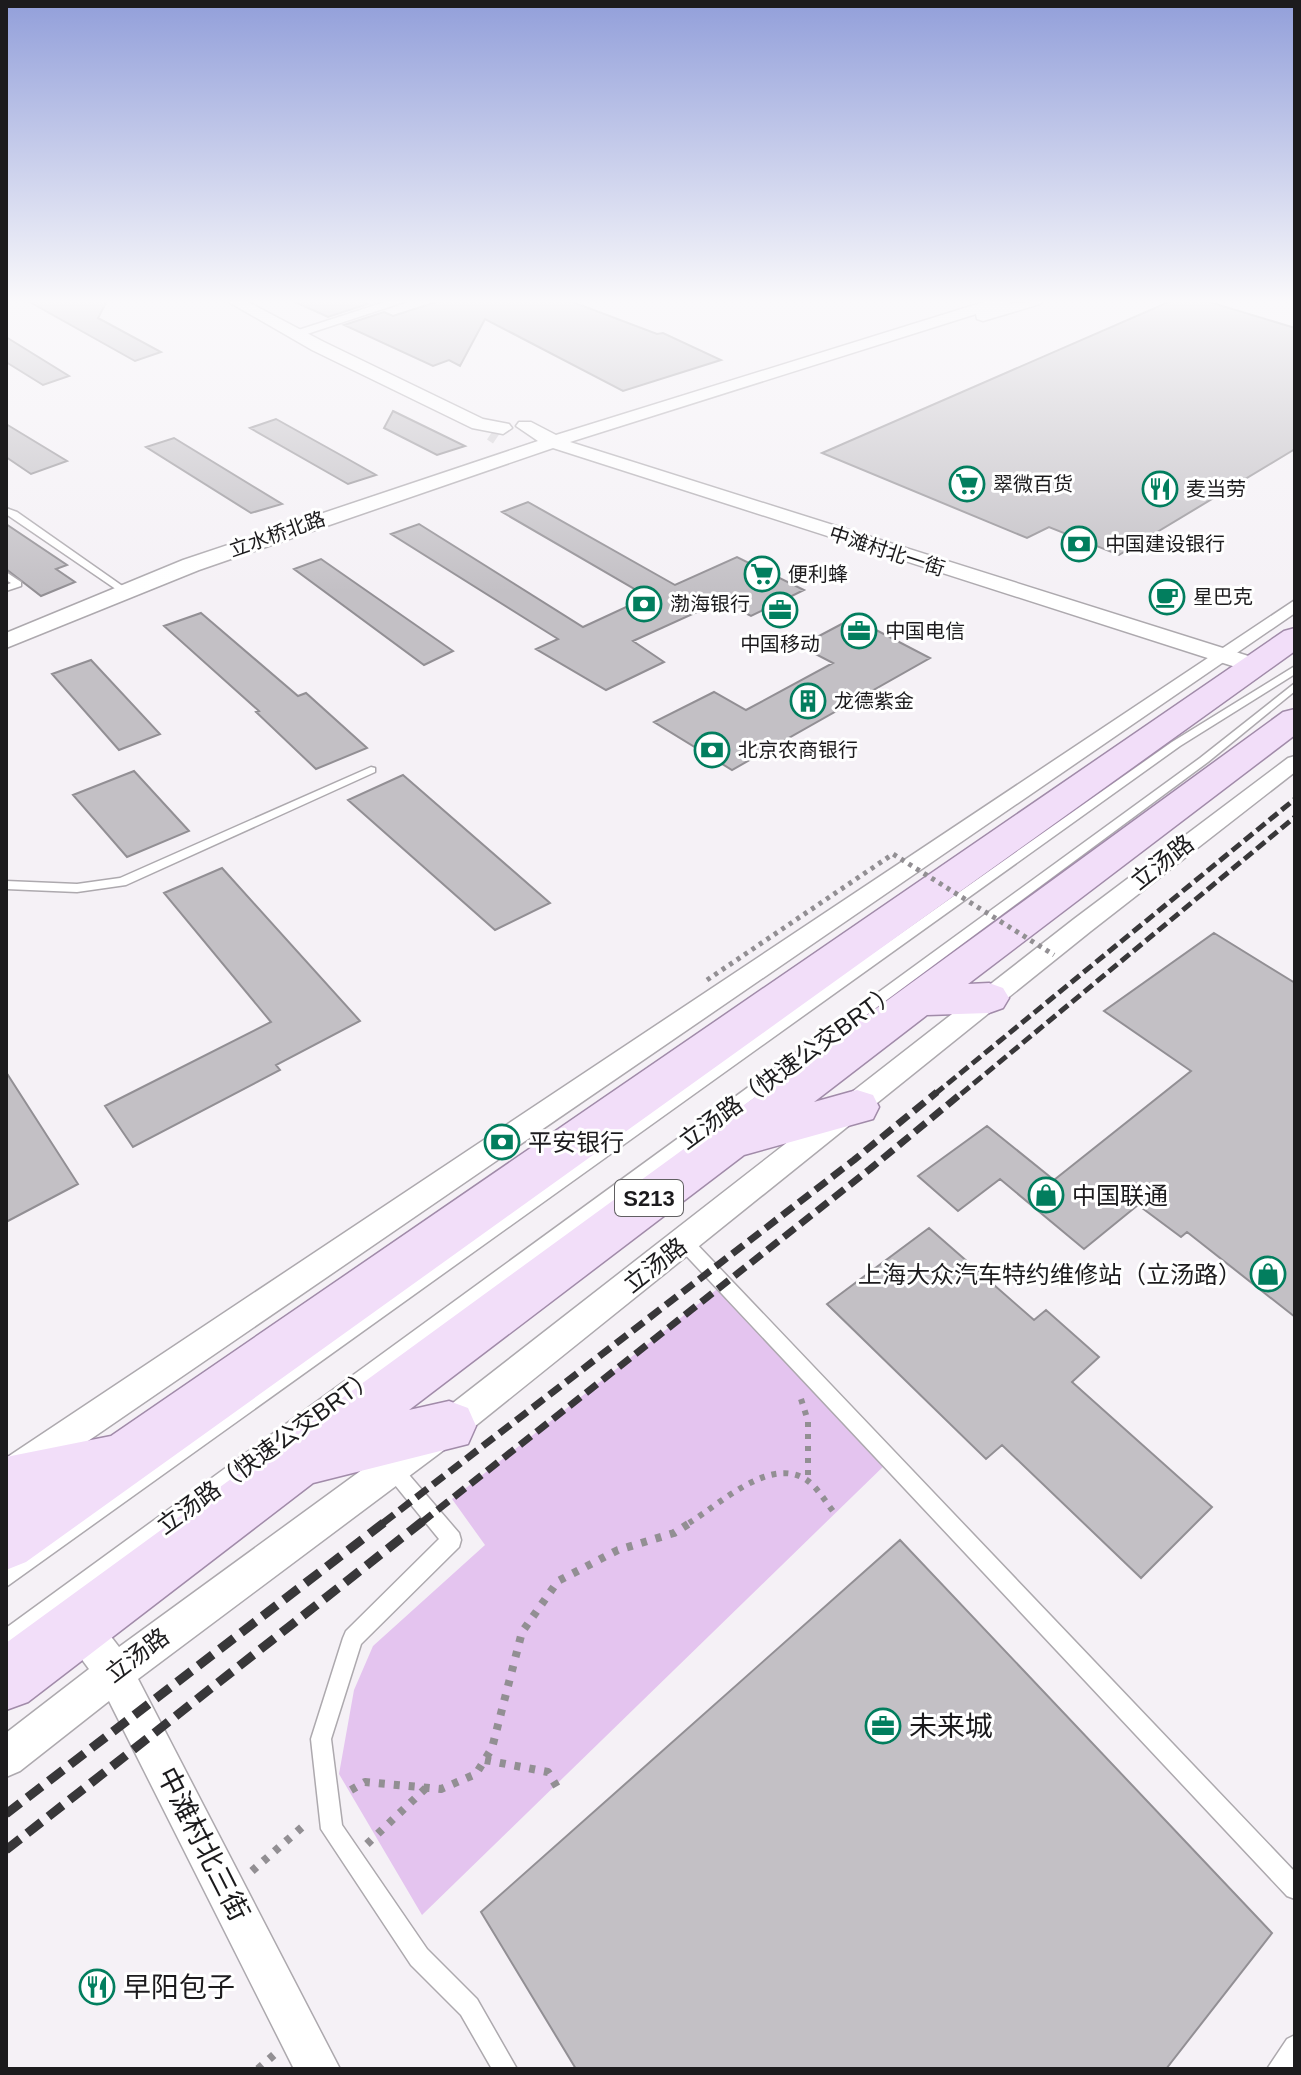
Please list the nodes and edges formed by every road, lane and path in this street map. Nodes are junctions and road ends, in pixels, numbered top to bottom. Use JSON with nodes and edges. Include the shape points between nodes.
{"nodes":[{"id":1,"x":437,"y":398,"type":"edge"},
{"id":2,"x":447,"y":398,"type":"edge"},
{"id":3,"x":690,"y":398,"type":"edge"},
{"id":4,"x":724,"y":398,"type":"edge"},
{"id":5,"x":503,"y":428,"type":"junction"},
{"id":6,"x":546,"y":446,"type":"junction"},
{"id":7,"x":6,"y":511,"type":"edge"},
{"id":8,"x":6,"y":575,"type":"edge"},
{"id":9,"x":6,"y":588,"type":"edge"},
{"id":10,"x":126,"y":592,"type":"junction"},
{"id":11,"x":1295,"y":605,"type":"edge"},
{"id":12,"x":1295,"y":637,"type":"edge"},
{"id":13,"x":6,"y":641,"type":"edge"},
{"id":14,"x":1242,"y":667,"type":"edge"},
{"id":15,"x":1295,"y":686,"type":"edge"},
{"id":16,"x":1295,"y":719,"type":"edge"},
{"id":17,"x":1295,"y":762,"type":"edge"},
{"id":18,"x":371,"y":770,"type":"dead end"},
{"id":19,"x":1142,"y":855,"type":"junction"},
{"id":20,"x":6,"y":885,"type":"edge"},
{"id":21,"x":1054,"y":955,"type":"dead end"},
{"id":22,"x":707,"y":980,"type":"dead end"},
{"id":23,"x":989,"y":998,"type":"junction"},
{"id":24,"x":918,"y":1001,"type":"junction"},
{"id":25,"x":857,"y":1107,"type":"junction"},
{"id":26,"x":721,"y":1144,"type":"junction"},
{"id":27,"x":684,"y":1242,"type":"junction"},
{"id":28,"x":449,"y":1426,"type":"junction"},
{"id":29,"x":127,"y":1459,"type":"junction"},
{"id":30,"x":297,"y":1462,"type":"junction"},
{"id":31,"x":392,"y":1468,"type":"junction"},
{"id":32,"x":6,"y":1481,"type":"edge"},
{"id":33,"x":837,"y":1516,"type":"dead end"},
{"id":34,"x":6,"y":1542,"type":"edge"},
{"id":35,"x":6,"y":1577,"type":"edge"},
{"id":36,"x":79,"y":1625,"type":"junction"},
{"id":37,"x":6,"y":1640,"type":"edge"},
{"id":38,"x":114,"y":1672,"type":"junction"},
{"id":39,"x":6,"y":1680,"type":"edge"},
{"id":40,"x":6,"y":1757,"type":"edge"},
{"id":41,"x":485,"y":1760,"type":"junction"},
{"id":42,"x":426,"y":1788,"type":"junction"},
{"id":43,"x":560,"y":1792,"type":"dead end"},
{"id":44,"x":329,"y":1803,"type":"junction"},
{"id":45,"x":352,"y":1859,"type":"junction"},
{"id":46,"x":1295,"y":1888,"type":"edge"},
{"id":47,"x":228,"y":1893,"type":"junction"},
{"id":48,"x":1295,"y":2047,"type":"edge"},
{"id":49,"x":318,"y":2069,"type":"edge"},
{"id":50,"x":505,"y":2069,"type":"edge"},
{"id":51,"x":1279,"y":2069,"type":"edge"}],
"edges":[{"from":1,"to":5,"type":"street","name":"中滩村北一街"},
{"from":2,"to":5,"type":"street","name":"中滩村北一街"},
{"from":3,"to":6,"type":"street","name":"立水桥北路"},
{"from":4,"to":6,"type":"street","name":"立水桥北路","via":[[592,439]]},
{"from":5,"to":6,"type":"street"},
{"from":5,"to":6,"type":"street","name":"中滩村北一街"},
{"from":6,"to":10,"type":"street","name":"立水桥北路","via":[[266,537]]},
{"from":6,"to":14,"type":"street","name":"中滩村北一街"},
{"from":7,"to":10,"type":"lane"},
{"from":8,"to":9,"type":"lane","via":[[18,584]]},
{"from":10,"to":13,"type":"street","name":"立水桥北路"},
{"from":11,"to":14,"type":"street"},
{"from":12,"to":14,"type":"main road"},
{"from":14,"to":29,"type":"main road"},
{"from":14,"to":32,"type":"street"},
{"from":14,"to":35,"type":"lane","name":"立汤路（快速公交BRT）","via":[[1176,744]]},
{"from":15,"to":37,"type":"lane","name":"立汤路（快速公交BRT）","via":[[1204,760]]},
{"from":16,"to":19,"type":"main road","name":"立汤路","number":"S213"},
{"from":17,"to":19,"type":"street","name":"立汤路","number":"S213"},
{"from":18,"to":20,"type":"lane","via":[[122,882],[77,888]]},
{"from":19,"to":23,"type":"street","name":"立汤路","number":"S213"},
{"from":19,"to":24,"type":"main road","name":"立汤路","number":"S213"},
{"from":21,"to":22,"type":"path","bridge":true,"via":[[893,854]]},
{"from":23,"to":24,"type":"main road"},
{"from":23,"to":25,"type":"street","name":"立汤路","number":"S213"},
{"from":24,"to":26,"type":"main road","name":"立汤路","number":"S213"},
{"from":25,"to":26,"type":"main road"},
{"from":25,"to":27,"type":"street","name":"立汤路","number":"S213"},
{"from":26,"to":30,"type":"main road","name":"立汤路","number":"S213"},
{"from":27,"to":28,"type":"street","name":"立汤路","number":"S213"},
{"from":27,"to":46,"type":"lane"},
{"from":28,"to":30,"type":"main road"},
{"from":28,"to":31,"type":"street","name":"立汤路","number":"S213"},
{"from":29,"to":32,"type":"main road"},
{"from":29,"to":34,"type":"main road"},
{"from":30,"to":36,"type":"main road","name":"立汤路","number":"S213"},
{"from":31,"to":38,"type":"street","name":"立汤路","number":"S213"},
{"from":31,"to":44,"type":"lane","via":[[452,1540],[353,1638],[321,1739]]},
{"from":33,"to":41,"type":"path","via":[[808,1481],[782,1472],[755,1481],[674,1533],[618,1550],[558,1581],[522,1632]]},
{"from":36,"to":38,"type":"street","name":"中滩村北三街"},
{"from":36,"to":39,"type":"main road","name":"立汤路","number":"S213"},
{"from":38,"to":40,"type":"street","name":"立汤路","number":"S213"},
{"from":38,"to":47,"type":"street","name":"中滩村北三街"},
{"from":41,"to":42,"type":"path","via":[[476,1774],[441,1789]]},
{"from":41,"to":43,"type":"path","via":[[548,1772]]},
{"from":42,"to":44,"type":"path","via":[[365,1782]]},
{"from":42,"to":45,"type":"path"},
{"from":44,"to":45,"type":"lane","via":[[332,1829]]},
{"from":44,"to":47,"type":"path"},
{"from":45,"to":50,"type":"lane","via":[[419,1957],[469,2007]]},
{"from":47,"to":49,"type":"street","name":"中滩村北三街"},
{"from":48,"to":51,"type":"lane"}]}
